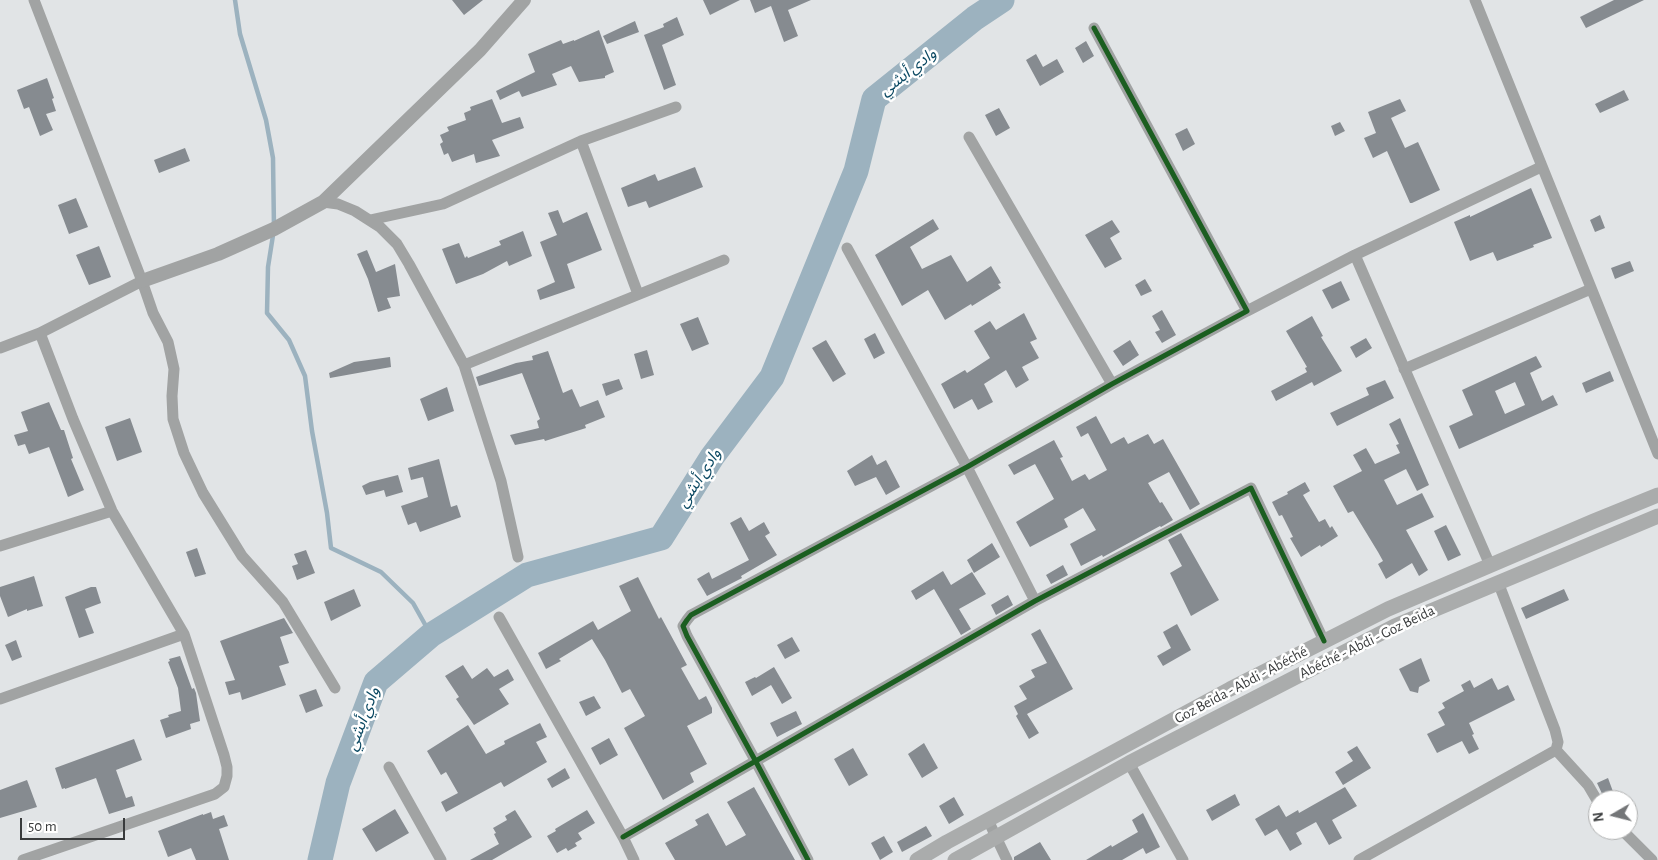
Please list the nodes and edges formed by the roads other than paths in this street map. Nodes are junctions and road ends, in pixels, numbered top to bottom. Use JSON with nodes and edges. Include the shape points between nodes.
{"nodes":[{"id":1,"x":34,"y":0,"type":"edge"},
{"id":2,"x":524,"y":0,"type":"edge"},
{"id":3,"x":1475,"y":0,"type":"edge"},
{"id":4,"x":1094,"y":28,"type":"dead end"},
{"id":5,"x":676,"y":107,"type":"dead end"},
{"id":6,"x":968,"y":137,"type":"dead end"},
{"id":7,"x":581,"y":141,"type":"junction"},
{"id":8,"x":1541,"y":168,"type":"junction"},
{"id":9,"x":323,"y":202,"type":"junction"},
{"id":10,"x":370,"y":220,"type":"junction"},
{"id":11,"x":847,"y":248,"type":"dead end"},
{"id":12,"x":1355,"y":255,"type":"junction"},
{"id":13,"x":724,"y":260,"type":"dead end"},
{"id":14,"x":142,"y":282,"type":"junction"},
{"id":15,"x":1591,"y":289,"type":"junction"},
{"id":16,"x":638,"y":294,"type":"junction"},
{"id":17,"x":1247,"y":311,"type":"junction"},
{"id":18,"x":40,"y":333,"type":"junction"},
{"id":19,"x":0,"y":348,"type":"edge"},
{"id":20,"x":464,"y":366,"type":"junction"},
{"id":21,"x":1404,"y":369,"type":"junction"},
{"id":22,"x":1112,"y":384,"type":"junction"},
{"id":23,"x":1658,"y":454,"type":"edge"},
{"id":24,"x":967,"y":467,"type":"junction"},
{"id":25,"x":1658,"y":495,"type":"edge"},
{"id":26,"x":112,"y":511,"type":"junction"},
{"id":27,"x":1658,"y":516,"type":"edge"},
{"id":28,"x":0,"y":546,"type":"edge"},
{"id":29,"x":518,"y":557,"type":"dead end"},
{"id":30,"x":1490,"y":565,"type":"junction"},
{"id":31,"x":1498,"y":582,"type":"junction"},
{"id":32,"x":1035,"y":601,"type":"junction"},
{"id":33,"x":499,"y":617,"type":"dead end"},
{"id":34,"x":184,"y":634,"type":"junction"},
{"id":35,"x":1324,"y":641,"type":"junction"},
{"id":36,"x":335,"y":688,"type":"dead end"},
{"id":37,"x":1230,"y":689,"type":"junction"},
{"id":38,"x":0,"y":699,"type":"edge"},
{"id":39,"x":1240,"y":704,"type":"junction"},
{"id":40,"x":1556,"y":750,"type":"junction"},
{"id":41,"x":755,"y":760,"type":"junction"},
{"id":42,"x":1128,"y":763,"type":"junction"},
{"id":43,"x":389,"y":767,"type":"dead end"},
{"id":44,"x":1591,"y":790,"type":"edge"},
{"id":45,"x":988,"y":820,"type":"junction"},
{"id":46,"x":623,"y":837,"type":"junction"},
{"id":47,"x":995,"y":837,"type":"junction"},
{"id":48,"x":1632,"y":840,"type":"edge"},
{"id":49,"x":23,"y":860,"type":"edge"},
{"id":50,"x":441,"y":860,"type":"edge"},
{"id":51,"x":634,"y":860,"type":"edge"},
{"id":52,"x":808,"y":860,"type":"edge"},
{"id":53,"x":917,"y":860,"type":"edge"},
{"id":54,"x":954,"y":860,"type":"edge"},
{"id":55,"x":1007,"y":860,"type":"edge"},
{"id":56,"x":1183,"y":860,"type":"edge"},
{"id":57,"x":1359,"y":860,"type":"edge"},
{"id":58,"x":1652,"y":860,"type":"edge"}],
"edges":[{"from":1,"to":14,"type":"street"},
{"from":2,"to":9,"type":"street","via":[[480,50]]},
{"from":3,"to":8,"type":"street"},
{"from":4,"to":17,"type":"street"},
{"from":5,"to":7,"type":"street"},
{"from":6,"to":22,"type":"street"},
{"from":7,"to":10,"type":"street","via":[[443,204]]},
{"from":7,"to":16,"type":"street"},
{"from":8,"to":12,"type":"street"},
{"from":8,"to":15,"type":"street"},
{"from":9,"to":10,"type":"street","via":[[338,204]]},
{"from":9,"to":14,"type":"street","via":[[274,230]]},
{"from":10,"to":20,"type":"street","via":[[397,244]]},
{"from":11,"to":24,"type":"street"},
{"from":12,"to":17,"type":"street"},
{"from":12,"to":21,"type":"street"},
{"from":13,"to":16,"type":"street"},
{"from":14,"to":18,"type":"street"},
{"from":14,"to":36,"type":"street","via":[[153,314],[168,342],[174,369],[173,419],[202,493],[242,556],[283,602]]},
{"from":15,"to":21,"type":"street"},
{"from":15,"to":23,"type":"street"},
{"from":16,"to":20,"type":"street"},
{"from":17,"to":22,"type":"street"},
{"from":18,"to":19,"type":"street"},
{"from":18,"to":26,"type":"street"},
{"from":20,"to":29,"type":"street","via":[[501,481]]},
{"from":21,"to":30,"type":"street"},
{"from":22,"to":24,"type":"street"},
{"from":24,"to":32,"type":"street"},
{"from":24,"to":41,"type":"street","via":[[687,620],[683,626],[687,636]]},
{"from":25,"to":30,"type":"main road","name":"Goz Beïda - Abdi - Abéché"},
{"from":26,"to":28,"type":"street"},
{"from":26,"to":34,"type":"street"},
{"from":27,"to":31,"type":"main road","name":"Abéché - Abdi - Goz Beïda"},
{"from":30,"to":35,"type":"main road","name":"Goz Beïda - Abdi - Abéché"},
{"from":31,"to":39,"type":"main road","name":"Abéché - Abdi - Goz Beïda","via":[[1395,626]]},
{"from":31,"to":40,"type":"street","via":[[1555,730]]},
{"from":32,"to":35,"type":"street","via":[[1251,488]]},
{"from":32,"to":41,"type":"street"},
{"from":33,"to":46,"type":"street"},
{"from":34,"to":38,"type":"street"},
{"from":34,"to":49,"type":"street","via":[[227,767],[224,787],[215,794]]},
{"from":35,"to":37,"type":"main road","name":"Goz Beïda - Abdi - Abéché"},
{"from":37,"to":39,"type":"main road"},
{"from":37,"to":45,"type":"main road","name":"Goz Beïda - Abdi - Abéché"},
{"from":39,"to":42,"type":"main road","name":"Abéché - Abdi - Goz Beïda"},
{"from":40,"to":44,"type":"street"},
{"from":40,"to":57,"type":"street"},
{"from":41,"to":46,"type":"street"},
{"from":41,"to":52,"type":"street"},
{"from":42,"to":47,"type":"main road","name":"Abéché - Abdi - Goz Beïda"},
{"from":42,"to":56,"type":"street"},
{"from":43,"to":50,"type":"street"},
{"from":45,"to":47,"type":"street"},
{"from":45,"to":53,"type":"main road","name":"Goz Beïda - Abdi - Abéché"},
{"from":46,"to":51,"type":"street"},
{"from":47,"to":54,"type":"main road","name":"Abéché - Abdi - Goz Beïda"},
{"from":47,"to":55,"type":"street"},
{"from":48,"to":58,"type":"street"}]}
